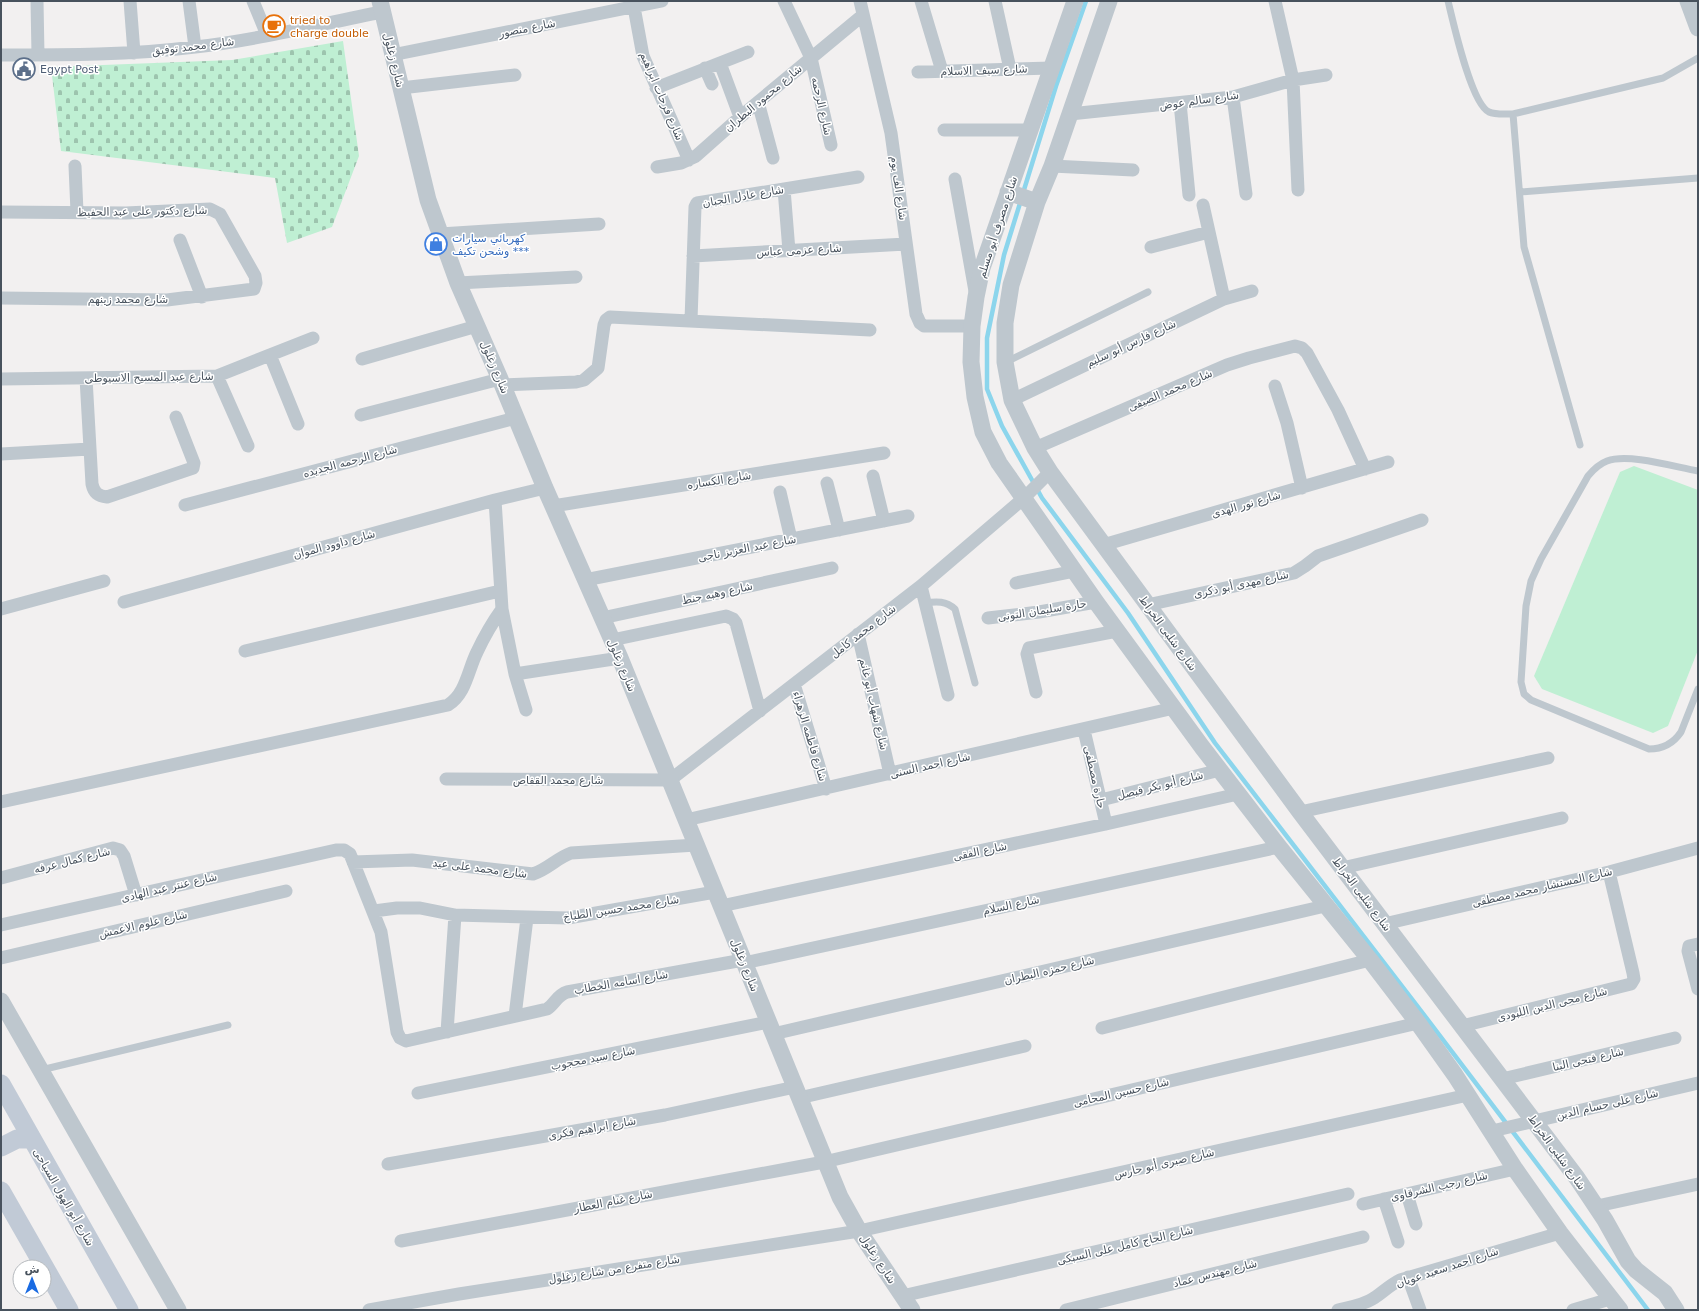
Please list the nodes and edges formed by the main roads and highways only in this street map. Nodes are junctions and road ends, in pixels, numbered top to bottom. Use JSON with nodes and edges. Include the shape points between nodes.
{"nodes":[{"id":1,"x":3,"y":1095,"type":"edge"},
{"id":2,"x":31,"y":1139,"type":"junction"},
{"id":3,"x":1,"y":1147,"type":"edge"},
{"id":4,"x":1,"y":1191,"type":"edge"},
{"id":5,"x":69,"y":1310,"type":"edge"},
{"id":6,"x":129,"y":1310,"type":"edge"}],
"edges":[{"from":1,"to":2,"type":"main road","name":"شارع أبو الهول السياحى"},
{"from":2,"to":3,"type":"main road","via":[[17,1139]]},
{"from":2,"to":6,"type":"main road","name":"شارع أبو الهول السياحى"},
{"from":4,"to":5,"type":"main road"}]}
